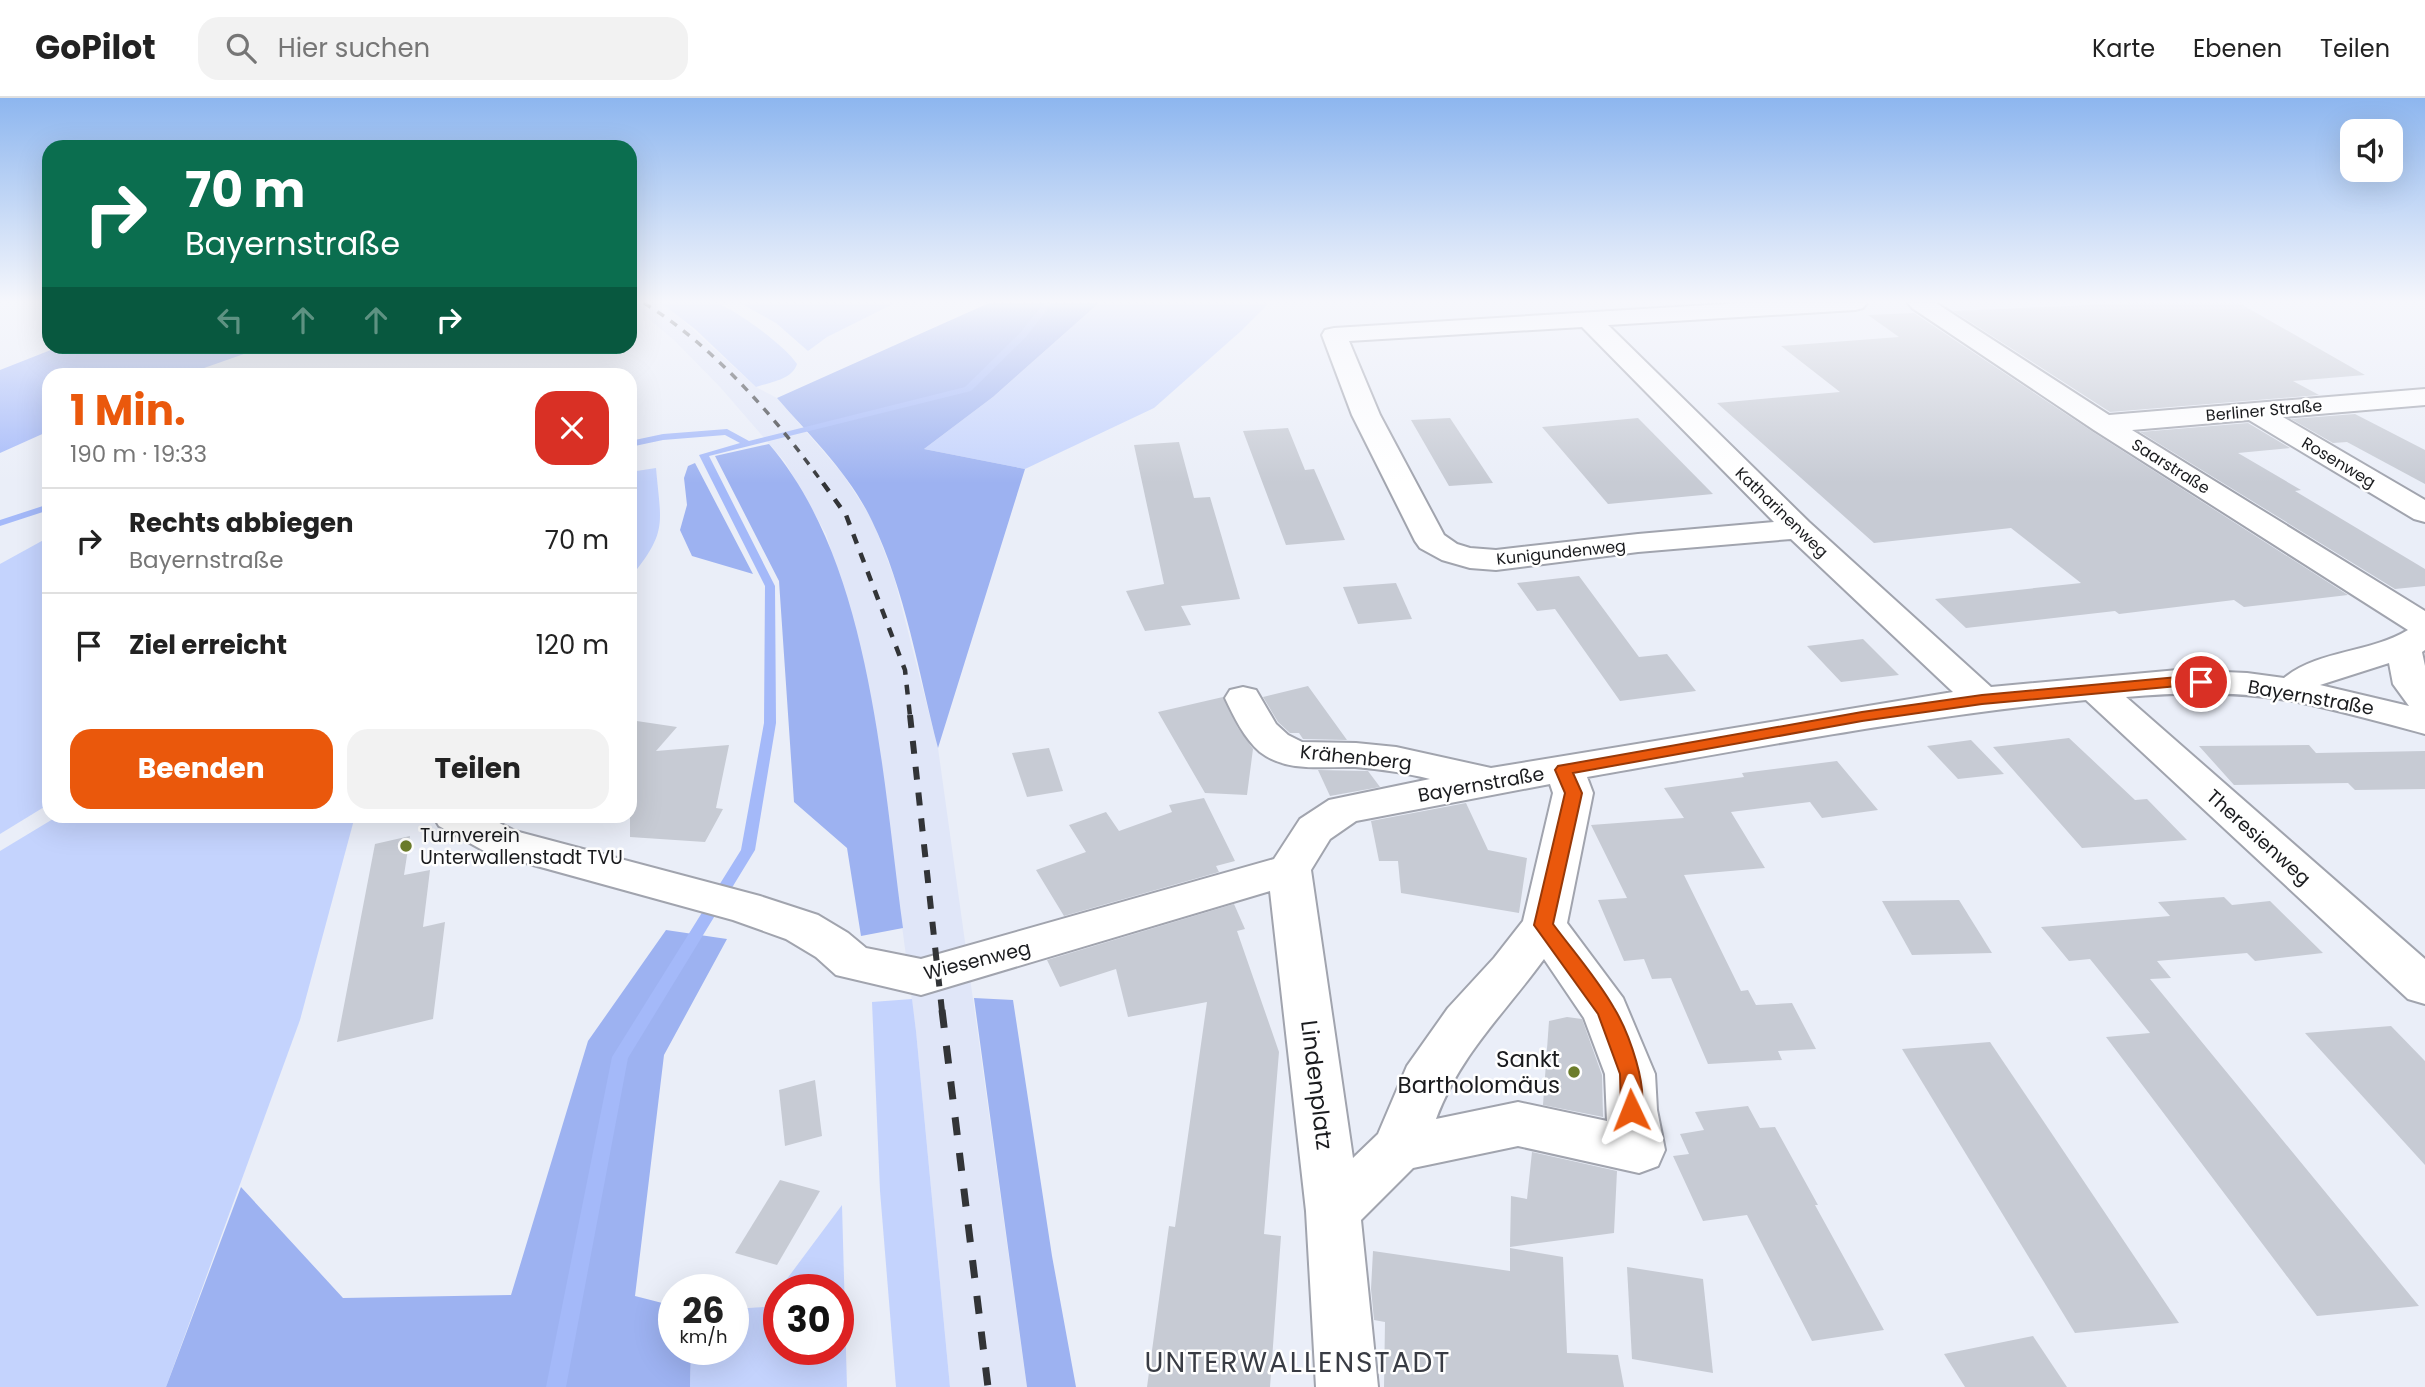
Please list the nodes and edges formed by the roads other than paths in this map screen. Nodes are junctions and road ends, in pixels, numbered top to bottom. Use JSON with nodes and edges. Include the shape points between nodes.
{"nodes":[{"id":1,"x":1345,"y":363,"type":"edge"},
{"id":2,"x":1632,"y":363,"type":"edge"},
{"id":3,"x":2011,"y":363,"type":"edge"},
{"id":4,"x":2419,"y":401,"type":"edge"},
{"id":5,"x":2253,"y":411,"type":"junction"},
{"id":6,"x":2104,"y":424,"type":"junction"},
{"id":7,"x":2425,"y":513,"type":"edge"},
{"id":8,"x":1798,"y":529,"type":"junction"},
{"id":9,"x":2418,"y":636,"type":"edge"},
{"id":10,"x":2094,"y":688,"type":"junction"},
{"id":11,"x":2292,"y":690,"type":"junction"},
{"id":12,"x":1243,"y":698,"type":"dead end"},
{"id":13,"x":1982,"y":699,"type":"junction"},
{"id":14,"x":2425,"y":702,"type":"edge"},
{"id":15,"x":2425,"y":722,"type":"edge"},
{"id":16,"x":1564,"y":770,"type":"junction"},
{"id":17,"x":1494,"y":783,"type":"junction"},
{"id":18,"x":467,"y":823,"type":"edge"},
{"id":19,"x":1289,"y":870,"type":"junction"},
{"id":20,"x":1544,"y":925,"type":"junction"},
{"id":21,"x":2425,"y":986,"type":"edge"},
{"id":22,"x":1398,"y":1149,"type":"junction"},
{"id":23,"x":1333,"y":1211,"type":"junction"},
{"id":24,"x":1348,"y":1387,"type":"edge"}],
"edges":[{"from":1,"to":8,"type":"street","name":"Kunigundenweg","via":[[1366,415],[1431,541],[1445,552],[1496,561]]},
{"from":2,"to":8,"type":"street","name":"Katharinenweg"},
{"from":3,"to":6,"type":"street","name":"Saarstraße"},
{"from":4,"to":5,"type":"street","name":"Berliner Straße"},
{"from":5,"to":6,"type":"street","name":"Berliner Straße"},
{"from":5,"to":7,"type":"street","name":"Rosenweg"},
{"from":6,"to":9,"type":"street","name":"Saarstraße"},
{"from":8,"to":13,"type":"street","name":"Katharinenweg"},
{"from":9,"to":11,"type":"street","via":[[2311,674]]},
{"from":9,"to":14,"type":"street","via":[[2411,684]]},
{"from":10,"to":11,"type":"street","name":"Bayernstraße","via":[[2178,681]]},
{"from":10,"to":13,"type":"street","name":"Bayernstraße"},
{"from":10,"to":21,"type":"street","name":"Theresienweg"},
{"from":11,"to":15,"type":"street","name":"Bayernstraße"},
{"from":12,"to":17,"type":"street","name":"Krähenberg","via":[[1260,731],[1282,749],[1312,756],[1363,755],[1435,766]]},
{"from":13,"to":16,"type":"street","name":"Bayernstraße"},
{"from":16,"to":17,"type":"street","name":"Bayernstraße"},
{"from":16,"to":20,"type":"street","via":[[1573,793]]},
{"from":17,"to":19,"type":"street","name":"Bayernstraße","via":[[1343,810],[1315,830]]},
{"from":18,"to":19,"type":"street","name":"Wiesenweg","via":[[501,842],[744,907],[802,927],[852,963],[921,977]]},
{"from":19,"to":23,"type":"street","name":"Lindenplatz"},
{"from":20,"to":22,"type":"street","via":[[1465,1021],[1425,1081]]},
{"from":20,"to":22,"type":"street","via":[[1606,1012],[1630,1074],[1639,1150],[1517,1124]]},
{"from":22,"to":23,"type":"street"},
{"from":23,"to":24,"type":"street","name":"Lindenplatz"}]}
